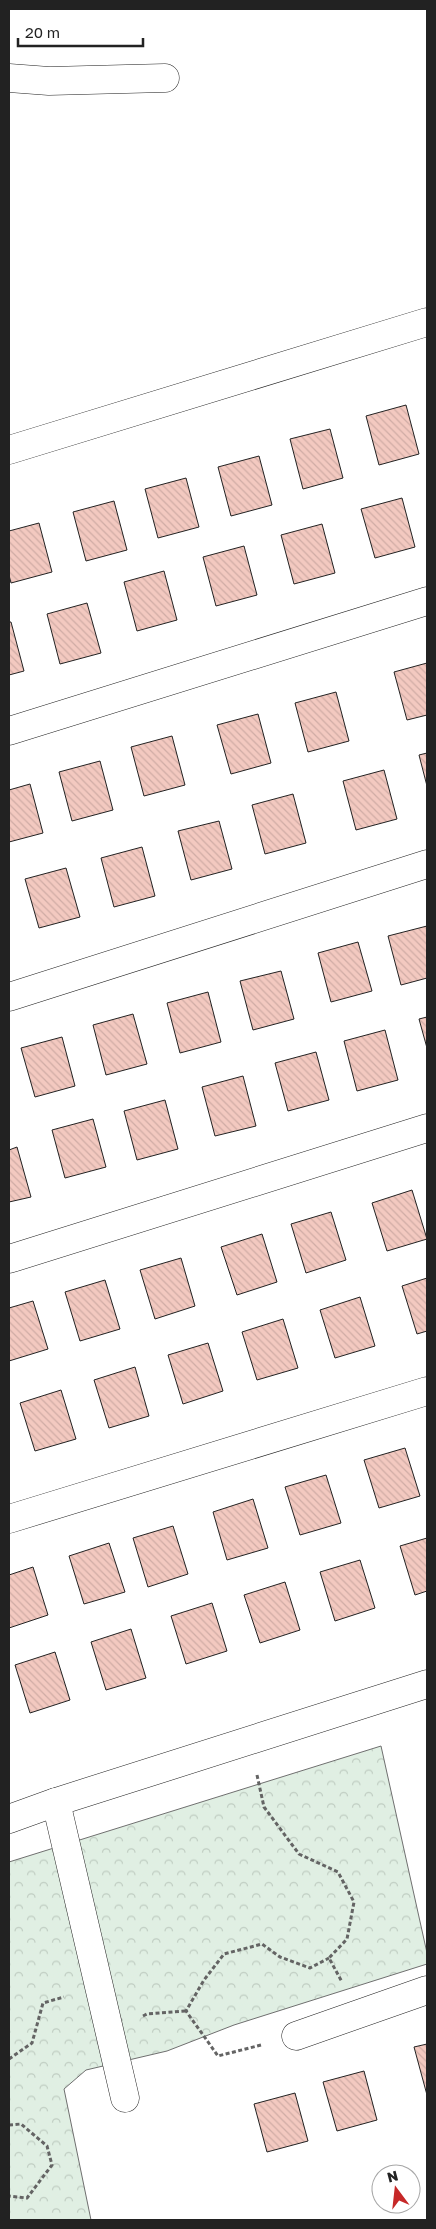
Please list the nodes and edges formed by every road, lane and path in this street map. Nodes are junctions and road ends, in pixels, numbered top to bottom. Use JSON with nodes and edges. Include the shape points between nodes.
{"nodes":[{"id":1,"x":9,"y":78,"type":"edge"},
{"id":2,"x":165,"y":78,"type":"dead end"},
{"id":3,"x":427,"y":322,"type":"edge"},
{"id":4,"x":9,"y":450,"type":"edge"},
{"id":5,"x":427,"y":601,"type":"edge"},
{"id":6,"x":9,"y":731,"type":"edge"},
{"id":7,"x":427,"y":864,"type":"edge"},
{"id":8,"x":9,"y":997,"type":"edge"},
{"id":9,"x":427,"y":1128,"type":"edge"},
{"id":10,"x":9,"y":1259,"type":"edge"},
{"id":11,"x":427,"y":1391,"type":"edge"},
{"id":12,"x":9,"y":1519,"type":"edge"},
{"id":13,"x":427,"y":1684,"type":"edge"},
{"id":14,"x":249,"y":1740,"type":"junction"},
{"id":15,"x":56,"y":1802,"type":"junction"},
{"id":16,"x":9,"y":1819,"type":"edge"},
{"id":17,"x":329,"y":1958,"type":"junction"},
{"id":18,"x":427,"y":1990,"type":"edge"},
{"id":19,"x":69,"y":1996,"type":"dead end"},
{"id":20,"x":186,"y":2011,"type":"junction"},
{"id":21,"x":350,"y":2016,"type":"junction"},
{"id":22,"x":111,"y":2036,"type":"junction"},
{"id":23,"x":296,"y":2036,"type":"joint"},
{"id":24,"x":9,"y":2059,"type":"edge"},
{"id":25,"x":125,"y":2098,"type":"dead end"},
{"id":26,"x":9,"y":2124,"type":"edge"},
{"id":27,"x":9,"y":2196,"type":"edge"}],
"edges":[{"from":1,"to":2,"type":"street","via":[[49,81]]},
{"from":3,"to":4,"type":"street"},
{"from":5,"to":6,"type":"street"},
{"from":7,"to":8,"type":"street"},
{"from":9,"to":10,"type":"street"},
{"from":11,"to":12,"type":"street"},
{"from":13,"to":14,"type":"street"},
{"from":14,"to":15,"type":"street"},
{"from":14,"to":17,"type":"path","via":[[264,1807],[298,1854],[338,1872],[354,1902],[346,1939]]},
{"from":15,"to":16,"type":"street"},
{"from":15,"to":22,"type":"street"},
{"from":17,"to":20,"type":"path","via":[[310,1968],[280,1957],[262,1944],[224,1954]]},
{"from":17,"to":21,"type":"path","via":[[345,1988]]},
{"from":18,"to":21,"type":"street"},
{"from":19,"to":24,"type":"path","via":[[43,2003],[32,2043]]},
{"from":20,"to":22,"type":"path","via":[[147,2014]]},
{"from":20,"to":23,"type":"path","via":[[218,2056]]},
{"from":21,"to":23,"type":"street"},
{"from":22,"to":25,"type":"street"},
{"from":26,"to":27,"type":"path","via":[[22,2124],[47,2146],[52,2165],[27,2198]]}]}
